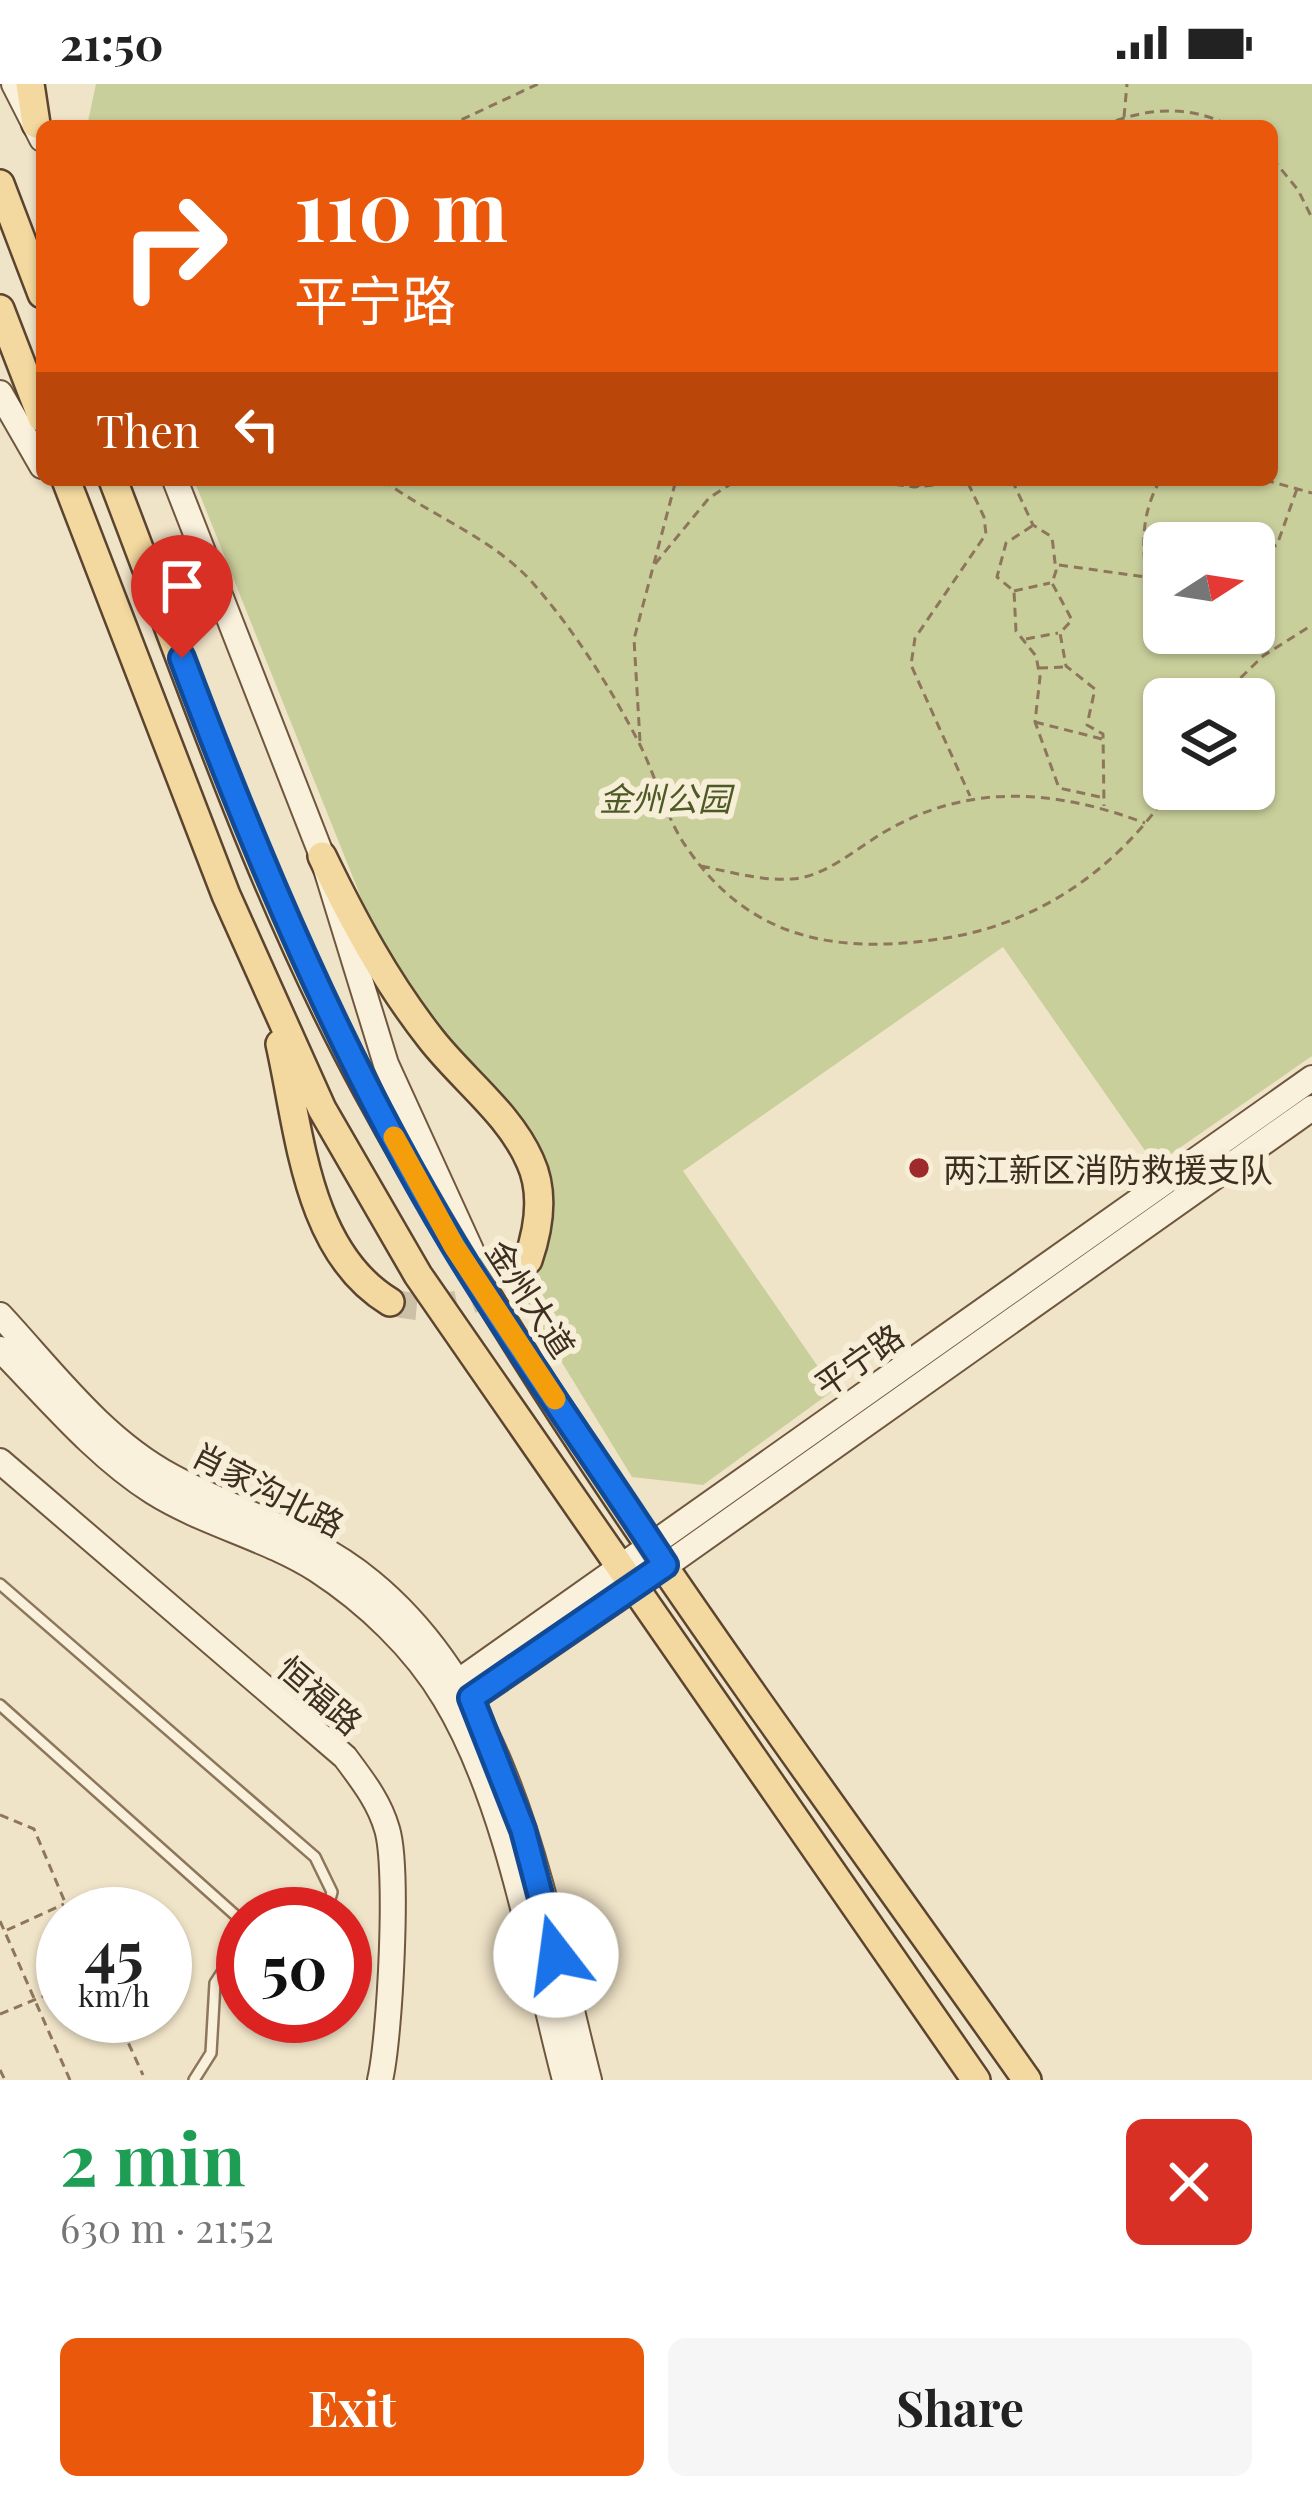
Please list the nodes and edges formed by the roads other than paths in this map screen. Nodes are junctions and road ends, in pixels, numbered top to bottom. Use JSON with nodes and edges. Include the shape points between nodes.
{"nodes":[{"id":1,"x":14,"y":84,"type":"edge"},
{"id":2,"x":30,"y":84,"type":"edge"},
{"id":3,"x":37,"y":120,"type":"edge"},
{"id":4,"x":36,"y":126,"type":"edge"},
{"id":5,"x":0,"y":184,"type":"edge"},
{"id":6,"x":36,"y":278,"type":"edge"},
{"id":7,"x":0,"y":309,"type":"edge"},
{"id":8,"x":0,"y":393,"type":"edge"},
{"id":9,"x":36,"y":402,"type":"edge"},
{"id":10,"x":36,"y":456,"type":"edge"},
{"id":11,"x":53,"y":486,"type":"edge"},
{"id":12,"x":68,"y":486,"type":"edge"},
{"id":13,"x":115,"y":486,"type":"edge"},
{"id":14,"x":177,"y":486,"type":"edge"},
{"id":15,"x":97,"y":562,"type":"junction"},
{"id":16,"x":322,"y":856,"type":"junction"},
{"id":17,"x":267,"y":987,"type":"junction"},
{"id":18,"x":1312,"y":1078,"type":"edge"},
{"id":19,"x":1312,"y":1108,"type":"edge"},
{"id":20,"x":528,"y":1260,"type":"tunnel mouth"},
{"id":21,"x":390,"y":1302,"type":"tunnel mouth"},
{"id":22,"x":0,"y":1315,"type":"edge"},
{"id":23,"x":506,"y":1325,"type":"junction"},
{"id":24,"x":0,"y":1349,"type":"edge"},
{"id":25,"x":0,"y":1461,"type":"edge"},
{"id":26,"x":658,"y":1555,"type":"junction"},
{"id":27,"x":631,"y":1576,"type":"junction"},
{"id":28,"x":0,"y":1584,"type":"edge"},
{"id":29,"x":456,"y":1696,"type":"junction"},
{"id":30,"x":0,"y":1706,"type":"edge"},
{"id":31,"x":330,"y":1887,"type":"edge"},
{"id":32,"x":216,"y":1898,"type":"edge"},
{"id":33,"x":216,"y":1981,"type":"edge"},
{"id":34,"x":194,"y":2080,"type":"edge"},
{"id":35,"x":380,"y":2080,"type":"edge"},
{"id":36,"x":565,"y":2080,"type":"edge"},
{"id":37,"x":590,"y":2080,"type":"edge"},
{"id":38,"x":976,"y":2080,"type":"edge"},
{"id":39,"x":1027,"y":2080,"type":"edge"}],
"edges":[{"from":1,"to":4,"type":"main road"},
{"from":2,"to":3,"type":"main road"},
{"from":5,"to":6,"type":"main road"},
{"from":7,"to":9,"type":"main road"},
{"from":8,"to":10,"type":"main road"},
{"from":11,"to":15,"type":"main road"},
{"from":12,"to":15,"type":"main road"},
{"from":13,"to":23,"type":"main road","name":"金州大道","via":[[266,879],[364,1084]]},
{"from":14,"to":16,"type":"main road"},
{"from":15,"to":17,"type":"main road"},
{"from":16,"to":20,"type":"main road","via":[[399,997],[531,1162],[538,1231]]},
{"from":16,"to":23,"type":"main road","via":[[386,1064]]},
{"from":17,"to":21,"type":"main road","via":[[326,1228],[343,1262]]},
{"from":17,"to":27,"type":"main road","via":[[322,1109],[418,1275]]},
{"from":18,"to":26,"type":"main road","name":"平宁路"},
{"from":19,"to":26,"type":"main road","name":"平宁路"},
{"from":22,"to":29,"type":"main road","name":"肖家沟北路","via":[[112,1436],[168,1475],[326,1550],[372,1582],[419,1628]]},
{"from":23,"to":26,"type":"main road","name":"金州大道"},
{"from":24,"to":29,"type":"main road","name":"肖家沟北路","via":[[99,1450],[154,1492],[315,1568]]},
{"from":25,"to":35,"type":"main road","name":"恒福路","via":[[345,1757],[372,1793],[388,1831],[393,1875]]},
{"from":26,"to":27,"type":"main road","name":"平宁路"},
{"from":26,"to":39,"type":"main road","name":"金州大道"},
{"from":27,"to":29,"type":"main road","name":"平宁路"},
{"from":27,"to":38,"type":"main road"},
{"from":28,"to":31,"type":"lane","via":[[315,1857]]},
{"from":29,"to":36,"type":"main road","name":"肖家沟北路"},
{"from":29,"to":37,"type":"main road","name":"肖家沟北路","via":[[523,1830]]},
{"from":30,"to":32,"type":"lane"},
{"from":33,"to":34,"type":"lane","via":[[211,2053]]}]}
